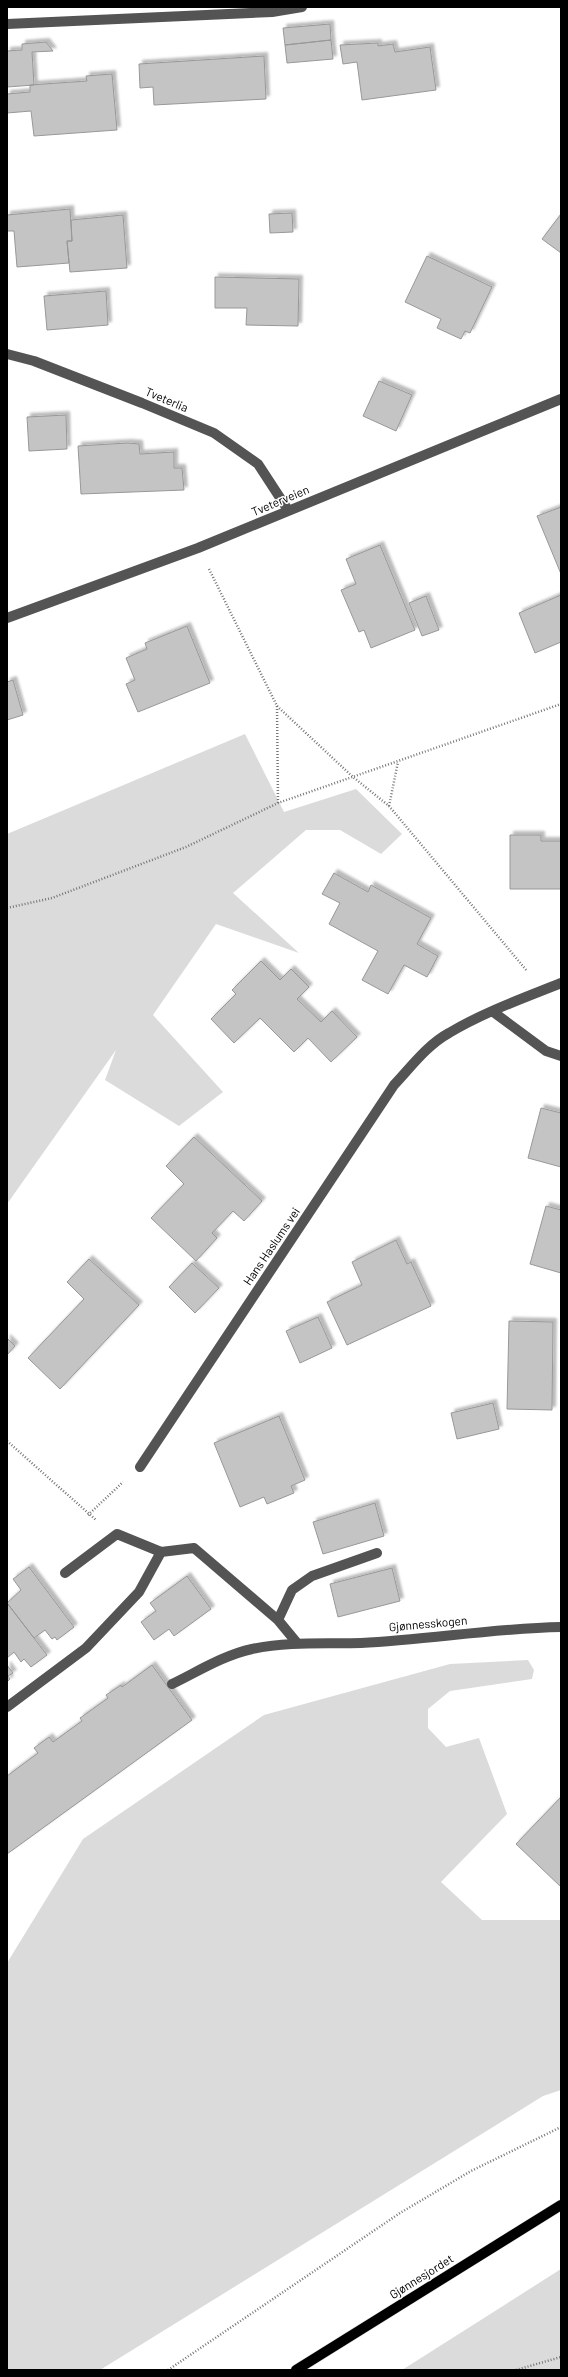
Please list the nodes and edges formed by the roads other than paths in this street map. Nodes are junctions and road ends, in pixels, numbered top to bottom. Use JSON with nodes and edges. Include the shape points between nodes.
{"nodes":[{"id":1,"x":302,"y":7,"type":"edge"},
{"id":2,"x":7,"y":24,"type":"edge"},
{"id":3,"x":7,"y":354,"type":"edge"},
{"id":4,"x":561,"y":399,"type":"edge"},
{"id":5,"x":288,"y":510,"type":"junction"},
{"id":6,"x":7,"y":618,"type":"edge"},
{"id":7,"x":561,"y":983,"type":"edge"},
{"id":8,"x":492,"y":1011,"type":"junction"},
{"id":9,"x":561,"y":1056,"type":"edge"},
{"id":10,"x":140,"y":1467,"type":"road end"},
{"id":11,"x":162,"y":1552,"type":"junction"},
{"id":12,"x":377,"y":1553,"type":"dead end"},
{"id":13,"x":65,"y":1573,"type":"dead end"},
{"id":14,"x":278,"y":1620,"type":"junction"},
{"id":15,"x":561,"y":1627,"type":"edge"},
{"id":16,"x":297,"y":1643,"type":"junction"},
{"id":17,"x":172,"y":1684,"type":"dead end"},
{"id":18,"x":7,"y":1707,"type":"edge"},
{"id":19,"x":561,"y":2205,"type":"edge"},
{"id":20,"x":296,"y":2370,"type":"edge"}],
"edges":[{"from":1,"to":2,"type":"street","via":[[272,12]]},
{"from":3,"to":5,"type":"street","name":"Tveterlia","via":[[142,403],[214,433],[258,464]]},
{"from":4,"to":5,"type":"street","name":"Tveterveien"},
{"from":5,"to":6,"type":"street","name":"Tveterveien","via":[[198,548]]},
{"from":7,"to":8,"type":"street","name":"Hans Haslums vei"},
{"from":8,"to":9,"type":"street","via":[[546,1051]]},
{"from":8,"to":10,"type":"street","name":"Hans Haslums vei","via":[[448,1033],[425,1052],[394,1086]]},
{"from":11,"to":13,"type":"street","via":[[117,1534]]},
{"from":11,"to":14,"type":"street","via":[[194,1548]]},
{"from":11,"to":18,"type":"street","via":[[139,1592],[86,1648]]},
{"from":12,"to":14,"type":"street","via":[[312,1576],[292,1590]]},
{"from":14,"to":16,"type":"street"},
{"from":15,"to":16,"type":"street","name":"Gjønnesskogen","via":[[518,1628],[362,1643]]},
{"from":16,"to":17,"type":"street","name":"Gjønnesskogen","via":[[251,1649],[212,1664]]},
{"from":19,"to":20,"type":"main road","name":"Gjønnesjordet"}]}
